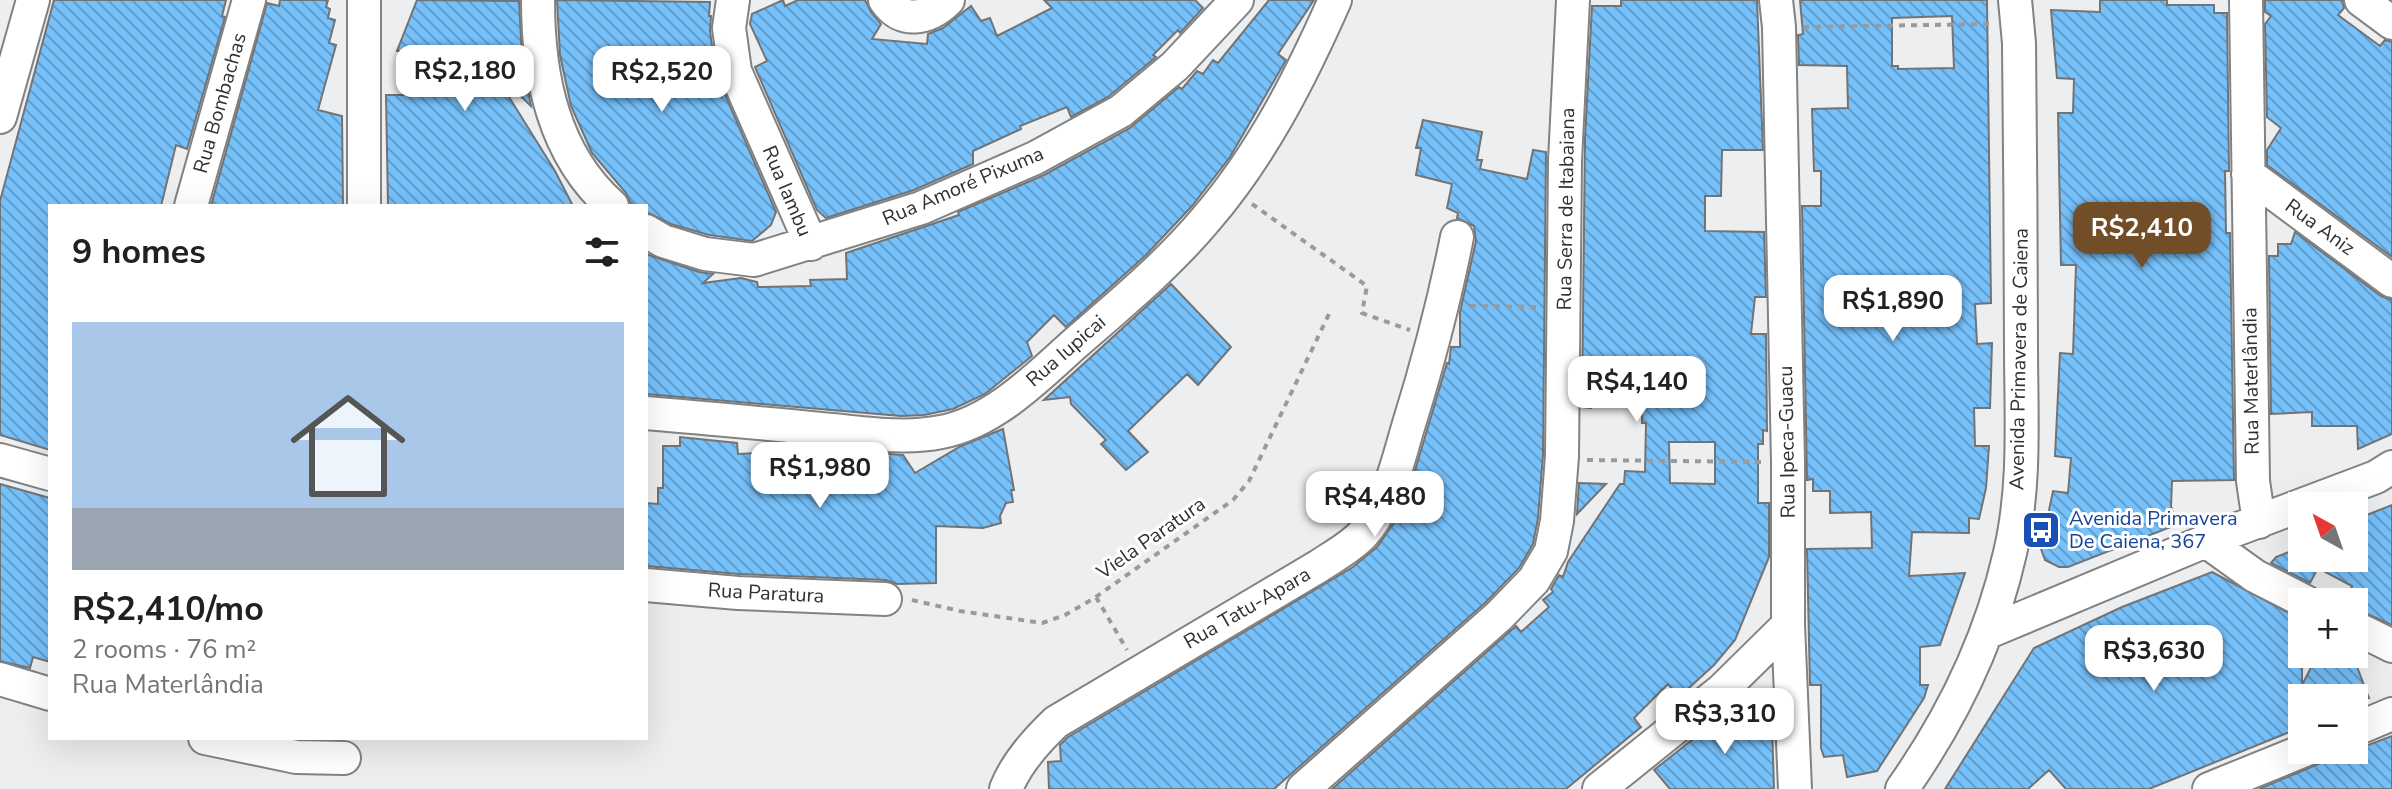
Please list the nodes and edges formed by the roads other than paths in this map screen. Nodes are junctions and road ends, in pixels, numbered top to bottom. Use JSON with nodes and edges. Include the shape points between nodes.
{"nodes":[{"id":1,"x":33,"y":0,"type":"edge"},
{"id":2,"x":249,"y":0,"type":"edge"},
{"id":3,"x":364,"y":0,"type":"edge"},
{"id":4,"x":387,"y":0,"type":"edge"},
{"id":5,"x":538,"y":0,"type":"edge"},
{"id":6,"x":733,"y":0,"type":"edge"},
{"id":7,"x":885,"y":0,"type":"edge"},
{"id":8,"x":948,"y":0,"type":"edge"},
{"id":9,"x":1237,"y":0,"type":"edge"},
{"id":10,"x":1335,"y":0,"type":"edge"},
{"id":11,"x":1573,"y":0,"type":"edge"},
{"id":12,"x":2246,"y":0,"type":"edge"},
{"id":13,"x":2361,"y":0,"type":"edge"},
{"id":14,"x":2016,"y":12,"type":"edge"},
{"id":15,"x":1777,"y":14,"type":"edge"},
{"id":16,"x":2392,"y":23,"type":"edge"},
{"id":17,"x":365,"y":41,"type":"junction"},
{"id":18,"x":0,"y":117,"type":"edge"},
{"id":19,"x":2248,"y":174,"type":"junction"},
{"id":20,"x":192,"y":204,"type":"edge"},
{"id":21,"x":364,"y":204,"type":"edge"},
{"id":22,"x":610,"y":204,"type":"edge"},
{"id":23,"x":648,"y":232,"type":"edge"},
{"id":24,"x":1457,"y":237,"type":"dead end"},
{"id":25,"x":811,"y":244,"type":"junction"},
{"id":26,"x":2392,"y":281,"type":"edge"},
{"id":27,"x":648,"y":413,"type":"edge"},
{"id":28,"x":0,"y":460,"type":"edge"},
{"id":29,"x":2392,"y":467,"type":"edge"},
{"id":30,"x":48,"y":473,"type":"edge"},
{"id":31,"x":2259,"y":522,"type":"junction"},
{"id":32,"x":2206,"y":541,"type":"junction"},
{"id":33,"x":648,"y":585,"type":"edge"},
{"id":34,"x":2288,"y":593,"type":"edge"},
{"id":35,"x":885,"y":599,"type":"road end"},
{"id":36,"x":1788,"y":625,"type":"junction"},
{"id":37,"x":1986,"y":633,"type":"junction"},
{"id":38,"x":2368,"y":634,"type":"edge"},
{"id":39,"x":2392,"y":646,"type":"edge"},
{"id":40,"x":0,"y":679,"type":"edge"},
{"id":41,"x":48,"y":693,"type":"edge"},
{"id":42,"x":2392,"y":714,"type":"edge"},
{"id":43,"x":2368,"y":724,"type":"edge"},
{"id":44,"x":215,"y":740,"type":"edge"},
{"id":45,"x":2288,"y":757,"type":"edge"},
{"id":46,"x":344,"y":758,"type":"dead end"},
{"id":47,"x":1006,"y":789,"type":"edge"},
{"id":48,"x":1303,"y":789,"type":"edge"},
{"id":49,"x":1599,"y":789,"type":"edge"},
{"id":50,"x":1795,"y":789,"type":"edge"},
{"id":51,"x":1902,"y":789,"type":"edge"},
{"id":52,"x":2209,"y":789,"type":"edge"}],
"edges":[{"from":1,"to":18,"type":"street"},
{"from":2,"to":20,"type":"street","name":"Rua Bombachas"},
{"from":3,"to":17,"type":"street"},
{"from":4,"to":17,"type":"street"},
{"from":5,"to":22,"type":"street","via":[[543,69],[555,124],[572,157]]},
{"from":6,"to":25,"type":"street","name":"Rua Iambu","via":[[729,28],[735,71]]},
{"from":7,"to":8,"type":"street","via":[[904,15],[921,18]]},
{"from":9,"to":25,"type":"street","name":"Rua Amoré Pixuma","via":[[1175,66],[1121,111],[1035,158],[921,208]]},
{"from":10,"to":27,"type":"street","name":"Rua Iupicai","via":[[1306,67],[1203,223],[1038,377],[977,420],[941,432],[887,435]]},
{"from":11,"to":48,"type":"street","name":"Rua Serra de Itabaiana","via":[[1565,161],[1562,460],[1551,551],[1534,580],[1499,616]]},
{"from":12,"to":19,"type":"street","name":"Rua Materlândia"},
{"from":13,"to":16,"type":"street"},
{"from":14,"to":37,"type":"street","name":"Avenida Primavera de Caiena","via":[[2020,483],[2010,552]]},
{"from":15,"to":36,"type":"street","name":"Rua Ipeca-Guacu"},
{"from":17,"to":21,"type":"street"},
{"from":19,"to":26,"type":"street","name":"Rua Aniz"},
{"from":19,"to":31,"type":"street","name":"Rua Materlândia","via":[[2253,481]]},
{"from":23,"to":25,"type":"street","name":"Rua Amoré Pixuma","via":[[705,254],[754,260]]},
{"from":24,"to":47,"type":"street","name":"Rua Tatu-Apara","via":[[1435,339],[1397,464],[1365,532],[1319,566],[1056,722],[1036,741]]},
{"from":28,"to":30,"type":"street"},
{"from":29,"to":31,"type":"street"},
{"from":31,"to":32,"type":"street"},
{"from":32,"to":34,"type":"street"},
{"from":32,"to":37,"type":"street"},
{"from":33,"to":35,"type":"street","name":"Rua Paratura"},
{"from":36,"to":49,"type":"street","via":[[1722,690]]},
{"from":36,"to":50,"type":"street","name":"Rua Ipeca-Guacu"},
{"from":37,"to":51,"type":"street","name":"Avenida Primavera de Caiena","via":[[1939,731]]},
{"from":38,"to":39,"type":"street"},
{"from":40,"to":41,"type":"street"},
{"from":42,"to":43,"type":"street"},
{"from":44,"to":46,"type":"street","via":[[296,757]]},
{"from":45,"to":52,"type":"street"}]}
